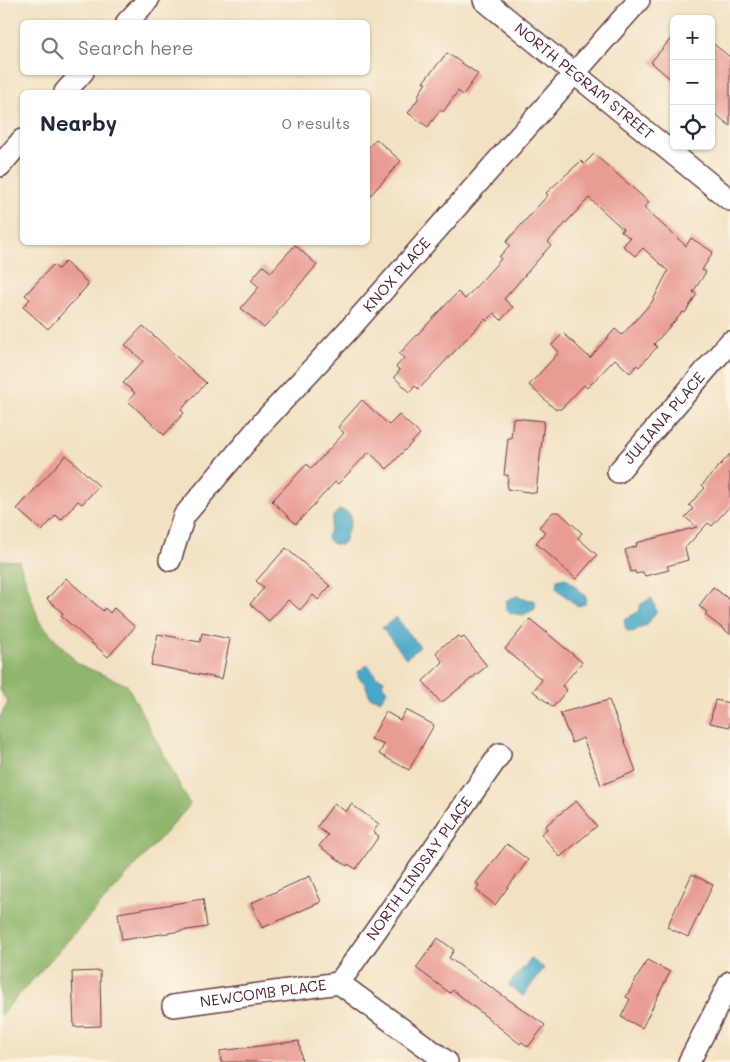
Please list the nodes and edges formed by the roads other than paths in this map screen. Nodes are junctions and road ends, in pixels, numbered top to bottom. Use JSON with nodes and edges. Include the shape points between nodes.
{"nodes":[{"id":1,"x":148,"y":0,"type":"edge"},
{"id":2,"x":484,"y":0,"type":"edge"},
{"id":3,"x":639,"y":0,"type":"edge"},
{"id":4,"x":130,"y":20,"type":"edge"},
{"id":5,"x":575,"y":74,"type":"junction"},
{"id":6,"x":80,"y":75,"type":"edge"},
{"id":7,"x":67,"y":90,"type":"edge"},
{"id":8,"x":20,"y":142,"type":"edge"},
{"id":9,"x":0,"y":166,"type":"edge"},
{"id":10,"x":730,"y":200,"type":"edge"},
{"id":11,"x":730,"y":342,"type":"edge"},
{"id":12,"x":618,"y":472,"type":"dead end"},
{"id":13,"x":170,"y":560,"type":"dead end"},
{"id":14,"x":500,"y":754,"type":"dead end"},
{"id":15,"x":730,"y":982,"type":"edge"},
{"id":16,"x":339,"y":983,"type":"junction"},
{"id":17,"x":173,"y":1006,"type":"dead end"},
{"id":18,"x":447,"y":1062,"type":"edge"},
{"id":19,"x":690,"y":1062,"type":"edge"}],
"edges":[{"from":1,"to":4,"type":"street"},
{"from":2,"to":5,"type":"street","name":"NORTH PEGRAM STREET"},
{"from":3,"to":5,"type":"street","name":"KNOX PLACE"},
{"from":5,"to":10,"type":"street","name":"NORTH PEGRAM STREET"},
{"from":5,"to":13,"type":"street","name":"KNOX PLACE","via":[[352,326],[262,422],[184,516]]},
{"from":6,"to":7,"type":"street"},
{"from":8,"to":9,"type":"street"},
{"from":11,"to":12,"type":"street","name":"JULIANA PLACE"},
{"from":14,"to":16,"type":"street","name":"NORTH LINDSAY PLACE"},
{"from":15,"to":19,"type":"street"},
{"from":16,"to":17,"type":"street","name":"NEWCOMB PLACE"},
{"from":16,"to":18,"type":"street","name":"NEWCOMB PLACE"}]}
